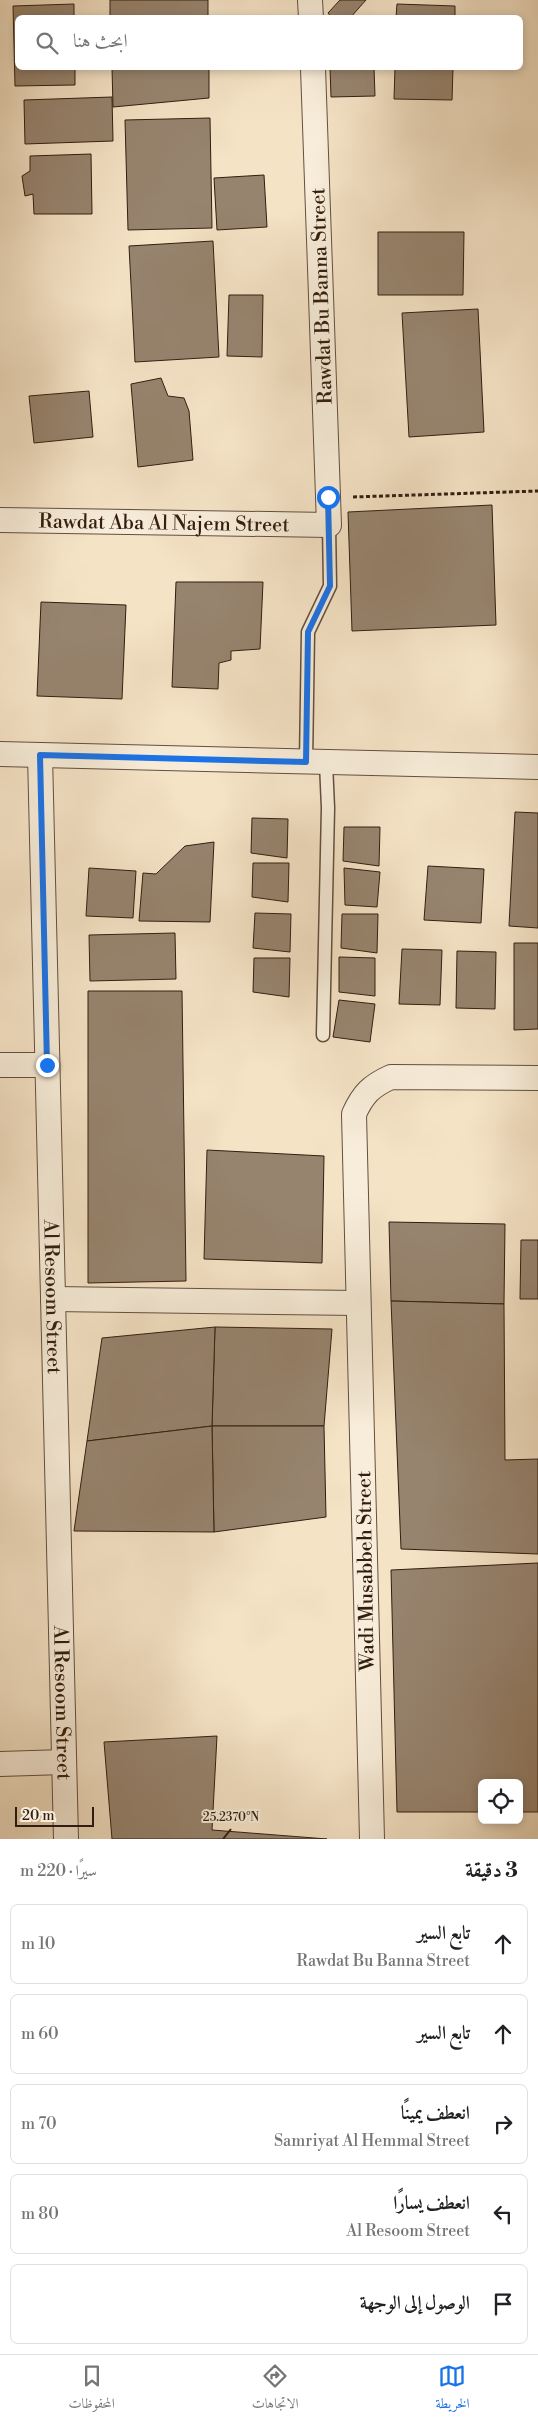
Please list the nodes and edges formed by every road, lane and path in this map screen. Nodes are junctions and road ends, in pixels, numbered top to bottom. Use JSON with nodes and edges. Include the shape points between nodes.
{"nodes":[{"id":1,"x":310,"y":0,"type":"edge"},
{"id":2,"x":311,"y":15,"type":"edge"},
{"id":3,"x":313,"y":70,"type":"edge"},
{"id":4,"x":538,"y":491,"type":"edge"},
{"id":5,"x":328,"y":497,"type":"junction"},
{"id":6,"x":0,"y":520,"type":"edge"},
{"id":7,"x":328,"y":525,"type":"junction"},
{"id":8,"x":0,"y":754,"type":"edge"},
{"id":9,"x":40,"y":755,"type":"junction"},
{"id":10,"x":316,"y":762,"type":"junction"},
{"id":11,"x":538,"y":767,"type":"edge"},
{"id":12,"x":323,"y":1035,"type":"dead end"},
{"id":13,"x":0,"y":1065,"type":"edge"},
{"id":14,"x":47,"y":1065,"type":"junction"},
{"id":15,"x":538,"y":1078,"type":"edge"},
{"id":16,"x":53,"y":1299,"type":"junction"},
{"id":17,"x":358,"y":1303,"type":"junction"},
{"id":18,"x":64,"y":1762,"type":"junction"},
{"id":19,"x":0,"y":1764,"type":"edge"},
{"id":20,"x":66,"y":1839,"type":"edge"},
{"id":21,"x":372,"y":1839,"type":"edge"}],
"edges":[{"from":1,"to":2,"type":"street"},
{"from":3,"to":5,"type":"street","name":"Rawdat Bu Banna Street"},
{"from":4,"to":5,"type":"path"},
{"from":5,"to":7,"type":"street","name":"Rawdat Bu Banna Street"},
{"from":6,"to":7,"type":"street","name":"Rawdat Aba Al Najem Street"},
{"from":7,"to":10,"type":"lane","via":[[330,586],[308,632]]},
{"from":8,"to":9,"type":"street"},
{"from":9,"to":10,"type":"street"},
{"from":9,"to":14,"type":"street","name":"Al Resoom Street"},
{"from":10,"to":11,"type":"street"},
{"from":10,"to":12,"type":"lane","via":[[328,808]]},
{"from":13,"to":14,"type":"street"},
{"from":14,"to":16,"type":"street","name":"Al Resoom Street"},
{"from":15,"to":17,"type":"street","name":"Wadi Musabbeh Street","via":[[391,1077],[373,1086],[362,1097],[354,1114]]},
{"from":16,"to":17,"type":"street"},
{"from":16,"to":18,"type":"street","name":"Al Resoom Street"},
{"from":17,"to":21,"type":"street","name":"Wadi Musabbeh Street"},
{"from":18,"to":19,"type":"street"},
{"from":18,"to":20,"type":"street","name":"Al Resoom Street"}]}
